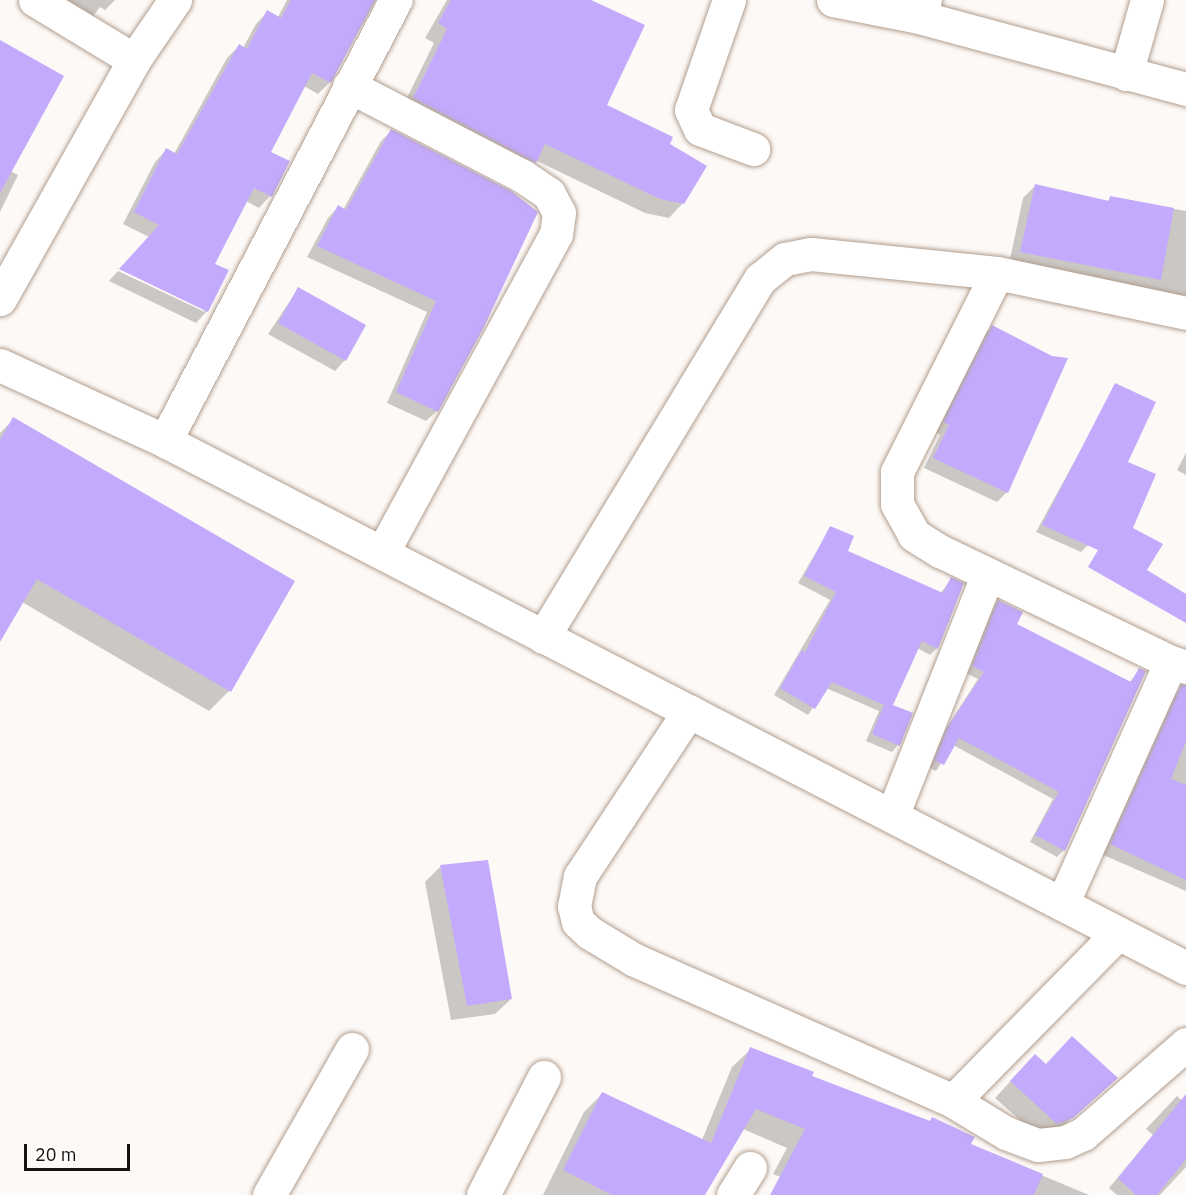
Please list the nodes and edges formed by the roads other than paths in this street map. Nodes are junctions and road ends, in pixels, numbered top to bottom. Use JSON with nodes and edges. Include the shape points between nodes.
{"nodes":[{"id":1,"x":35,"y":0,"type":"edge"},
{"id":2,"x":175,"y":0,"type":"edge"},
{"id":3,"x":396,"y":0,"type":"edge"},
{"id":4,"x":729,"y":0,"type":"edge"},
{"id":5,"x":834,"y":0,"type":"edge"},
{"id":6,"x":1147,"y":0,"type":"edge"},
{"id":7,"x":922,"y":8,"type":"edge"},
{"id":8,"x":134,"y":60,"type":"junction"},
{"id":9,"x":1126,"y":74,"type":"junction"},
{"id":10,"x":349,"y":86,"type":"junction"},
{"id":11,"x":1186,"y":89,"type":"edge"},
{"id":12,"x":753,"y":149,"type":"dead end"},
{"id":13,"x":998,"y":273,"type":"junction"},
{"id":14,"x":0,"y":299,"type":"edge"},
{"id":15,"x":1186,"y":313,"type":"edge"},
{"id":16,"x":0,"y":365,"type":"edge"},
{"id":17,"x":165,"y":441,"type":"junction"},
{"id":18,"x":382,"y":554,"type":"junction"},
{"id":19,"x":988,"y":574,"type":"junction"},
{"id":20,"x":543,"y":637,"type":"junction"},
{"id":21,"x":1179,"y":665,"type":"edge"},
{"id":22,"x":689,"y":711,"type":"junction"},
{"id":23,"x":892,"y":816,"type":"junction"},
{"id":24,"x":1062,"y":904,"type":"junction"},
{"id":25,"x":1118,"y":933,"type":"junction"},
{"id":26,"x":1186,"y":968,"type":"edge"},
{"id":27,"x":1186,"y":1044,"type":"edge"},
{"id":28,"x":352,"y":1049,"type":"dead end"},
{"id":29,"x":543,"y":1077,"type":"dead end"},
{"id":30,"x":953,"y":1101,"type":"junction"},
{"id":31,"x":278,"y":1192,"type":"edge"},
{"id":32,"x":483,"y":1195,"type":"edge"}],
"edges":[{"from":1,"to":8,"type":"street"},
{"from":2,"to":8,"type":"street"},
{"from":3,"to":10,"type":"street"},
{"from":4,"to":12,"type":"street","via":[[691,110],[700,129]]},
{"from":5,"to":7,"type":"street"},
{"from":6,"to":9,"type":"street"},
{"from":7,"to":9,"type":"street"},
{"from":8,"to":14,"type":"street"},
{"from":9,"to":11,"type":"street"},
{"from":10,"to":17,"type":"street"},
{"from":10,"to":18,"type":"street","via":[[521,175],[549,194],[559,213],[556,234]]},
{"from":13,"to":15,"type":"street"},
{"from":13,"to":19,"type":"street","via":[[897,472],[897,504],[914,535]]},
{"from":13,"to":20,"type":"street","via":[[811,254],[785,259],[760,279]]},
{"from":16,"to":17,"type":"street"},
{"from":17,"to":18,"type":"street"},
{"from":18,"to":20,"type":"street"},
{"from":19,"to":21,"type":"street"},
{"from":19,"to":23,"type":"street"},
{"from":20,"to":22,"type":"street"},
{"from":21,"to":24,"type":"street"},
{"from":22,"to":23,"type":"street"},
{"from":22,"to":30,"type":"street","via":[[580,876],[574,906],[578,922],[635,960]]},
{"from":23,"to":24,"type":"street"},
{"from":24,"to":25,"type":"street"},
{"from":25,"to":26,"type":"street"},
{"from":25,"to":30,"type":"street"},
{"from":27,"to":30,"type":"street","via":[[1083,1134],[1065,1142],[1038,1145],[1005,1133]]},
{"from":28,"to":31,"type":"street"},
{"from":29,"to":32,"type":"street"}]}
